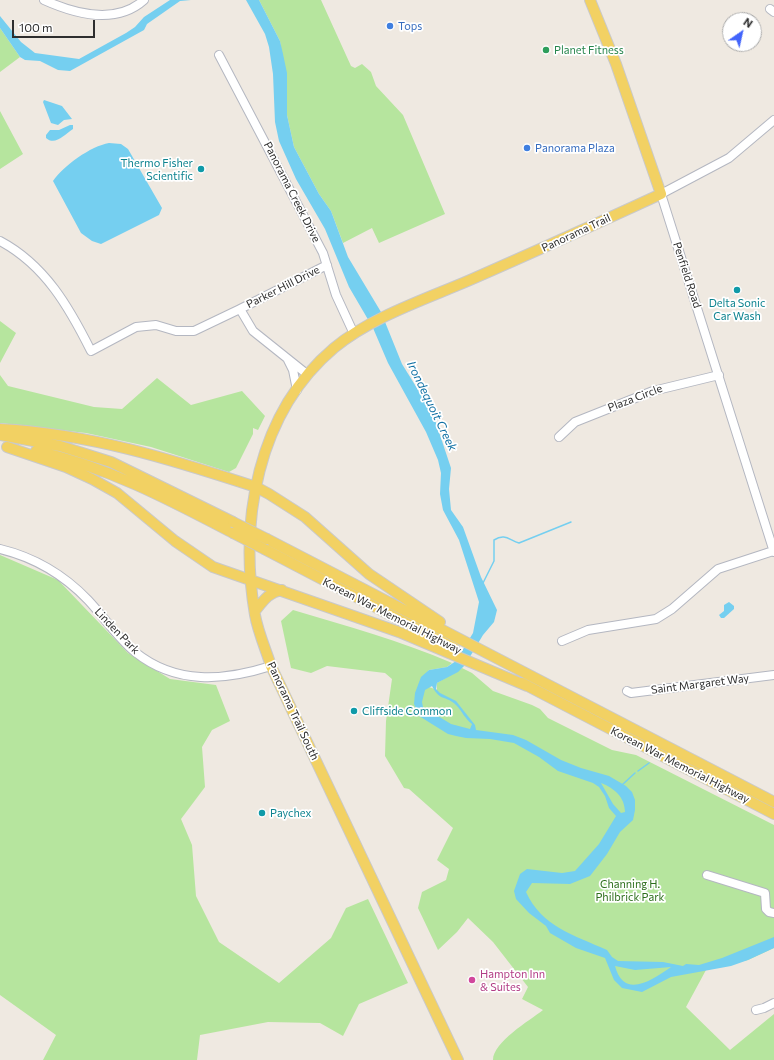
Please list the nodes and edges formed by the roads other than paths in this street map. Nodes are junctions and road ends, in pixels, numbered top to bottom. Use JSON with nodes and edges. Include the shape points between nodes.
{"nodes":[{"id":1,"x":44,"y":0,"type":"edge"},
{"id":2,"x":144,"y":0,"type":"edge"},
{"id":3,"x":590,"y":0,"type":"edge"},
{"id":4,"x":219,"y":54,"type":"dead end"},
{"id":5,"x":774,"y":122,"type":"edge"},
{"id":6,"x":661,"y":194,"type":"junction"},
{"id":7,"x":0,"y":241,"type":"edge"},
{"id":8,"x":327,"y":265,"type":"junction"},
{"id":9,"x":240,"y":309,"type":"junction"},
{"id":10,"x":367,"y":327,"type":"joint"},
{"id":11,"x":354,"y":334,"type":"junction"},
{"id":12,"x":287,"y":358,"type":"junction"},
{"id":13,"x":308,"y":374,"type":"junction"},
{"id":14,"x":718,"y":375,"type":"junction"},
{"id":15,"x":297,"y":390,"type":"junction"},
{"id":16,"x":0,"y":429,"type":"edge"},
{"id":17,"x":0,"y":435,"type":"edge"},
{"id":18,"x":559,"y":437,"type":"dead end"},
{"id":19,"x":3,"y":447,"type":"edge"},
{"id":20,"x":256,"y":487,"type":"junction"},
{"id":21,"x":0,"y":548,"type":"edge"},
{"id":22,"x":774,"y":552,"type":"edge"},
{"id":23,"x":251,"y":580,"type":"junction"},
{"id":24,"x":282,"y":590,"type":"junction"},
{"id":25,"x":255,"y":611,"type":"junction"},
{"id":26,"x":450,"y":641,"type":"junction"},
{"id":27,"x":562,"y":641,"type":"dead end"},
{"id":28,"x":482,"y":660,"type":"junction"},
{"id":29,"x":271,"y":666,"type":"junction"},
{"id":30,"x":774,"y":675,"type":"edge"},
{"id":31,"x":627,"y":691,"type":"dead end"},
{"id":32,"x":774,"y":802,"type":"edge"},
{"id":33,"x":774,"y":814,"type":"edge"},
{"id":34,"x":707,"y":875,"type":"dead end"},
{"id":35,"x":774,"y":913,"type":"edge"},
{"id":36,"x":774,"y":1003,"type":"edge"},
{"id":37,"x":756,"y":1010,"type":"dead end"},
{"id":38,"x":458,"y":1060,"type":"edge"}],
"edges":[{"from":1,"to":2,"type":"street","via":[[74,11],[108,15],[131,9]]},
{"from":3,"to":6,"type":"main road","name":"Penfield Road","via":[[616,64]]},
{"from":4,"to":8,"type":"street","name":"Panorama Creek Drive"},
{"from":5,"to":6,"type":"street","name":"Panorama Trail","via":[[729,158]]},
{"from":6,"to":10,"type":"main road","name":"Panorama Trail"},
{"from":6,"to":14,"type":"street","name":"Penfield Road"},
{"from":7,"to":9,"type":"street","name":"Parker Hill Drive","via":[[19,252],[56,291],[70,310],[91,351],[136,327],[156,325],[180,332],[194,331]]},
{"from":8,"to":9,"type":"street","name":"Parker Hill Drive"},
{"from":8,"to":11,"type":"street","name":"Panorama Creek Drive","via":[[337,300]]},
{"from":9,"to":12,"type":"street","name":"Parker Hill Drive","via":[[253,330]]},
{"from":10,"to":11,"type":"main road","name":"Panorama Trail South"},
{"from":11,"to":13,"type":"main road","name":"Panorama Trail South"},
{"from":12,"to":13,"type":"street","name":"Parker Hill Drive"},
{"from":12,"to":15,"type":"street","name":"Parker Hill Drive","via":[[293,370]]},
{"from":13,"to":15,"type":"main road","name":"Panorama Trail South"},
{"from":14,"to":18,"type":"street","name":"Plaza Circle","via":[[653,391],[575,422]]},
{"from":14,"to":22,"type":"street","name":"Penfield Road"},
{"from":15,"to":20,"type":"main road","name":"Panorama Trail South","via":[[276,426]]},
{"from":16,"to":20,"type":"main road","via":[[40,432],[110,443],[158,455]]},
{"from":17,"to":26,"type":"main road","name":"Korean War Memorial Highway","bridge":true,"via":[[60,446],[111,462],[138,474],[267,539]]},
{"from":19,"to":23,"type":"main road","via":[[92,478],[117,493],[198,559]]},
{"from":19,"to":26,"type":"main road","name":"Korean War Memorial Highway","bridge":true,"via":[[62,457],[114,474]]},
{"from":20,"to":23,"type":"main road","name":"Panorama Trail South","via":[[249,539]]},
{"from":20,"to":26,"type":"main road","via":[[305,517]]},
{"from":21,"to":29,"type":"street","name":"Linden Park","via":[[34,561],[66,581],[87,599],[129,647],[153,664],[181,674],[217,678],[245,674]]},
{"from":22,"to":27,"type":"street","via":[[718,569],[672,609],[656,619],[588,630]]},
{"from":23,"to":24,"type":"main road"},
{"from":23,"to":25,"type":"main road","name":"Panorama Trail South"},
{"from":24,"to":25,"type":"main road","via":[[274,591],[267,596]]},
{"from":24,"to":26,"type":"main road","via":[[399,632]]},
{"from":25,"to":29,"type":"main road","name":"Panorama Trail South"},
{"from":26,"to":28,"type":"main road"},
{"from":26,"to":28,"type":"main road","name":"Korean War Memorial Highway","via":[[476,648]]},
{"from":28,"to":32,"type":"main road","name":"Korean War Memorial Highway"},
{"from":28,"to":33,"type":"main road","name":"Korean War Memorial Highway","via":[[527,686]]},
{"from":29,"to":38,"type":"main road","name":"Panorama Trail South"},
{"from":30,"to":31,"type":"street","name":"Saint Margaret Way","via":[[631,693]]},
{"from":34,"to":35,"type":"street","via":[[765,893],[766,909]]},
{"from":36,"to":37,"type":"street"}]}
